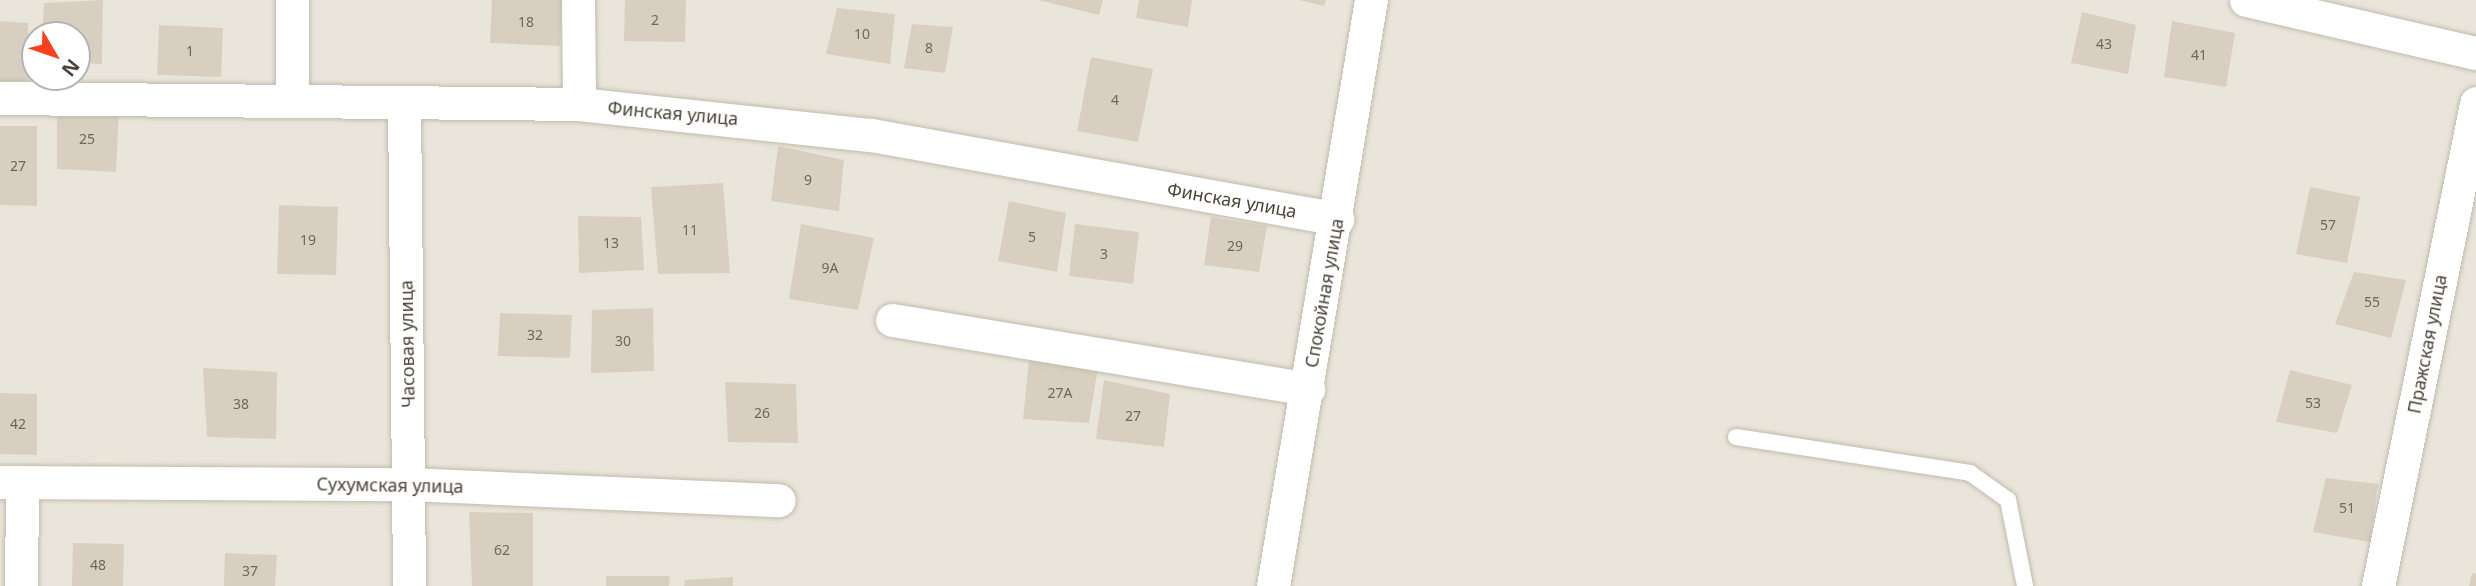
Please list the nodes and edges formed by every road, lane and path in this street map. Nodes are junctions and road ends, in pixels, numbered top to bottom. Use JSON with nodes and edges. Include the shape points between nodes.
{"nodes":[{"id":1,"x":292,"y":0,"type":"edge"},
{"id":2,"x":578,"y":0,"type":"edge"},
{"id":3,"x":1371,"y":0,"type":"edge"},
{"id":4,"x":2246,"y":0,"type":"edge"},
{"id":5,"x":2476,"y":53,"type":"edge"},
{"id":6,"x":0,"y":98,"type":"edge"},
{"id":7,"x":292,"y":100,"type":"junction"},
{"id":8,"x":404,"y":103,"type":"junction"},
{"id":9,"x":2476,"y":103,"type":"edge"},
{"id":10,"x":579,"y":104,"type":"junction"},
{"id":11,"x":1337,"y":219,"type":"junction"},
{"id":12,"x":892,"y":320,"type":"dead end"},
{"id":13,"x":1308,"y":389,"type":"junction"},
{"id":14,"x":1736,"y":437,"type":"dead end"},
{"id":15,"x":11,"y":483,"type":"edge"},
{"id":16,"x":408,"y":484,"type":"junction"},
{"id":17,"x":779,"y":500,"type":"dead end"},
{"id":18,"x":21,"y":586,"type":"edge"},
{"id":19,"x":409,"y":586,"type":"edge"},
{"id":20,"x":1273,"y":586,"type":"edge"},
{"id":21,"x":2025,"y":586,"type":"edge"},
{"id":22,"x":2378,"y":586,"type":"edge"}],
"edges":[{"from":1,"to":7,"type":"street"},
{"from":2,"to":10,"type":"street"},
{"from":3,"to":11,"type":"street","name":"Спокойная улица"},
{"from":4,"to":5,"type":"street"},
{"from":6,"to":7,"type":"street","name":"Финская улица"},
{"from":7,"to":8,"type":"street","name":"Финская улица"},
{"from":8,"to":10,"type":"street","name":"Финская улица"},
{"from":8,"to":16,"type":"street","name":"Часовая улица"},
{"from":9,"to":22,"type":"street","name":"Пражская улица"},
{"from":10,"to":11,"type":"street","name":"Финская улица","via":[[858,133]]},
{"from":11,"to":13,"type":"street","name":"Спокойная улица"},
{"from":12,"to":13,"type":"street"},
{"from":13,"to":20,"type":"street","name":"Спокойная улица"},
{"from":14,"to":21,"type":"lane","via":[[1970,473],[2008,500]]},
{"from":15,"to":16,"type":"street","name":"Сухумская улица"},
{"from":15,"to":18,"type":"street"},
{"from":16,"to":17,"type":"street","name":"Сухумская улица"},
{"from":16,"to":19,"type":"street","name":"Часовая улица"}]}
